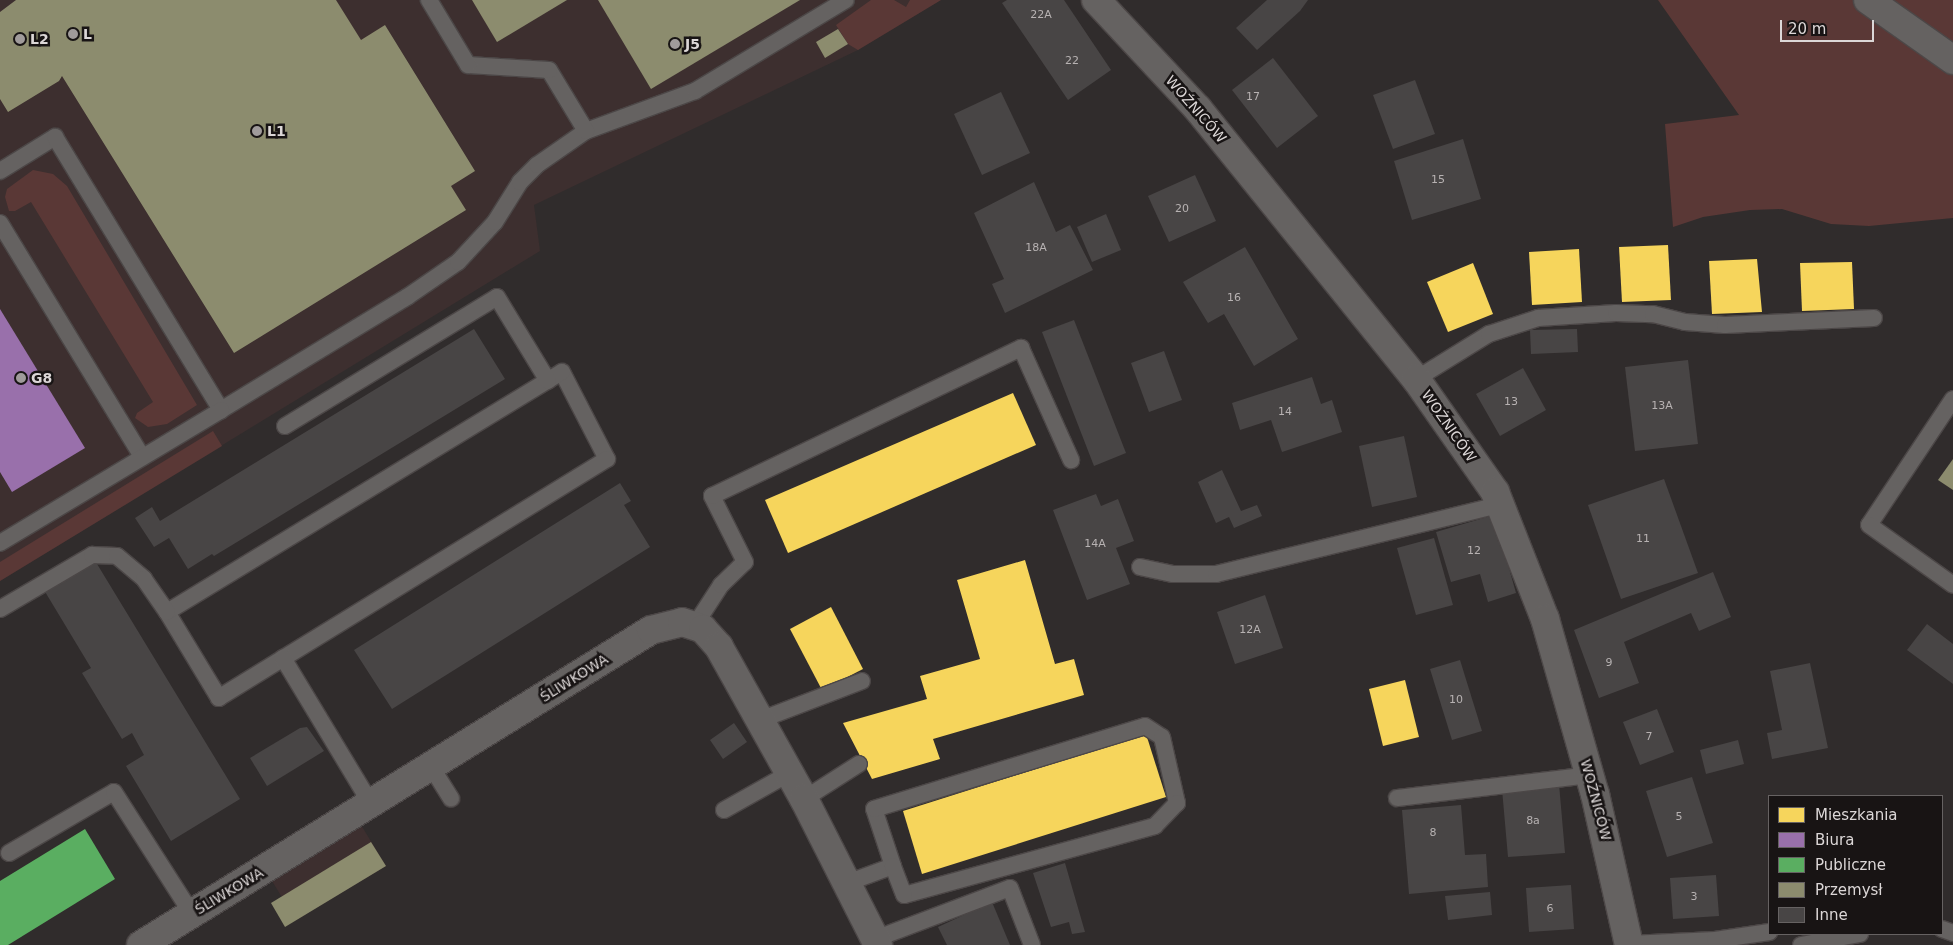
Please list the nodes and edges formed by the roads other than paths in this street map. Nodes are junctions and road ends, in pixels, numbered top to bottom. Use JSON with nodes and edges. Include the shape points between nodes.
{"nodes":[{"id":1,"x":429,"y":0,"type":"edge"},
{"id":2,"x":846,"y":0,"type":"edge"},
{"id":3,"x":1096,"y":0,"type":"edge"},
{"id":4,"x":1868,"y":0,"type":"edge"},
{"id":5,"x":1953,"y":60,"type":"edge"},
{"id":6,"x":586,"y":131,"type":"junction"},
{"id":7,"x":0,"y":171,"type":"edge"},
{"id":8,"x":0,"y":223,"type":"edge"},
{"id":9,"x":1874,"y":318,"type":"dead end"},
{"id":10,"x":1416,"y":379,"type":"junction"},
{"id":11,"x":548,"y":381,"type":"junction"},
{"id":12,"x":1953,"y":399,"type":"edge"},
{"id":13,"x":221,"y":410,"type":"junction"},
{"id":14,"x":285,"y":426,"type":"dead end"},
{"id":15,"x":142,"y":457,"type":"junction"},
{"id":16,"x":1071,"y":460,"type":"dead end"},
{"id":17,"x":1500,"y":505,"type":"junction"},
{"id":18,"x":0,"y":543,"type":"edge"},
{"id":19,"x":1140,"y":567,"type":"dead end"},
{"id":20,"x":1953,"y":585,"type":"edge"},
{"id":21,"x":0,"y":609,"type":"edge"},
{"id":22,"x":167,"y":612,"type":"junction"},
{"id":23,"x":695,"y":625,"type":"junction"},
{"id":24,"x":283,"y":658,"type":"junction"},
{"id":25,"x":862,"y":681,"type":"dead end"},
{"id":26,"x":760,"y":720,"type":"junction"},
{"id":27,"x":859,"y":764,"type":"dead end"},
{"id":28,"x":432,"y":768,"type":"junction"},
{"id":29,"x":790,"y":773,"type":"junction"},
{"id":30,"x":1590,"y":775,"type":"junction"},
{"id":31,"x":1397,"y":798,"type":"dead end"},
{"id":32,"x":451,"y":799,"type":"dead end"},
{"id":33,"x":804,"y":799,"type":"junction"},
{"id":34,"x":371,"y":804,"type":"junction"},
{"id":35,"x":724,"y":810,"type":"dead end"},
{"id":36,"x":9,"y":853,"type":"dead end"},
{"id":37,"x":894,"y":866,"type":"junction"},
{"id":38,"x":847,"y":883,"type":"junction"},
{"id":39,"x":192,"y":914,"type":"junction"},
{"id":40,"x":1768,"y":932,"type":"edge"},
{"id":41,"x":1855,"y":935,"type":"edge"},
{"id":42,"x":877,"y":942,"type":"edge"},
{"id":43,"x":1629,"y":944,"type":"edge"},
{"id":44,"x":141,"y":945,"type":"edge"},
{"id":45,"x":1032,"y":945,"type":"edge"},
{"id":46,"x":1801,"y":945,"type":"edge"}],
"edges":[{"from":1,"to":6,"type":"lane","via":[[468,65],[550,70]]},
{"from":2,"to":6,"type":"lane","via":[[695,91]]},
{"from":3,"to":10,"type":"street","name":"WOŹNICÓW","via":[[1198,109]]},
{"from":4,"to":5,"type":"street"},
{"from":6,"to":13,"type":"lane","via":[[537,165],[520,182],[495,222],[458,262],[407,297]]},
{"from":7,"to":13,"type":"lane","via":[[55,137]]},
{"from":8,"to":15,"type":"lane"},
{"from":9,"to":10,"type":"lane","via":[[1724,325],[1684,322],[1653,314],[1538,318],[1489,334]]},
{"from":10,"to":17,"type":"street","name":"WOŹNICÓW","via":[[1495,492]]},
{"from":11,"to":14,"type":"lane","via":[[497,297]]},
{"from":11,"to":22,"type":"lane"},
{"from":11,"to":24,"type":"lane","via":[[562,372],[607,459]]},
{"from":12,"to":20,"type":"lane","via":[[1869,525]]},
{"from":13,"to":15,"type":"lane"},
{"from":15,"to":18,"type":"lane"},
{"from":16,"to":23,"type":"lane","via":[[1021,348],[712,496],[745,562],[721,585]]},
{"from":17,"to":19,"type":"lane","via":[[1216,574],[1173,574]]},
{"from":17,"to":30,"type":"street","name":"WOŹNICÓW","via":[[1545,619]]},
{"from":21,"to":22,"type":"lane","via":[[92,555],[117,556],[144,579]]},
{"from":22,"to":24,"type":"lane","via":[[219,698]]},
{"from":23,"to":26,"type":"street","via":[[719,647]]},
{"from":23,"to":28,"type":"street","name":"ŚLIWKOWA","via":[[675,622],[651,630]]},
{"from":24,"to":34,"type":"lane"},
{"from":25,"to":26,"type":"lane"},
{"from":26,"to":29,"type":"street"},
{"from":27,"to":33,"type":"lane"},
{"from":28,"to":32,"type":"lane"},
{"from":28,"to":34,"type":"street","name":"ŚLIWKOWA"},
{"from":29,"to":33,"type":"street"},
{"from":29,"to":35,"type":"lane"},
{"from":30,"to":31,"type":"lane"},
{"from":30,"to":43,"type":"street","name":"WOŹNICÓW"},
{"from":33,"to":38,"type":"street"},
{"from":34,"to":39,"type":"street","name":"ŚLIWKOWA"},
{"from":36,"to":39,"type":"lane","via":[[114,792]]},
{"from":37,"to":37,"type":"lane","via":[[874,809],[1145,726],[1162,737],[1176,803],[1155,826],[904,894]]},
{"from":37,"to":38,"type":"lane"},
{"from":38,"to":42,"type":"street"},
{"from":39,"to":44,"type":"street","name":"ŚLIWKOWA"},
{"from":40,"to":43,"type":"lane","via":[[1715,940]]},
{"from":41,"to":46,"type":"lane"},
{"from":42,"to":45,"type":"lane","via":[[1010,888]]}]}
